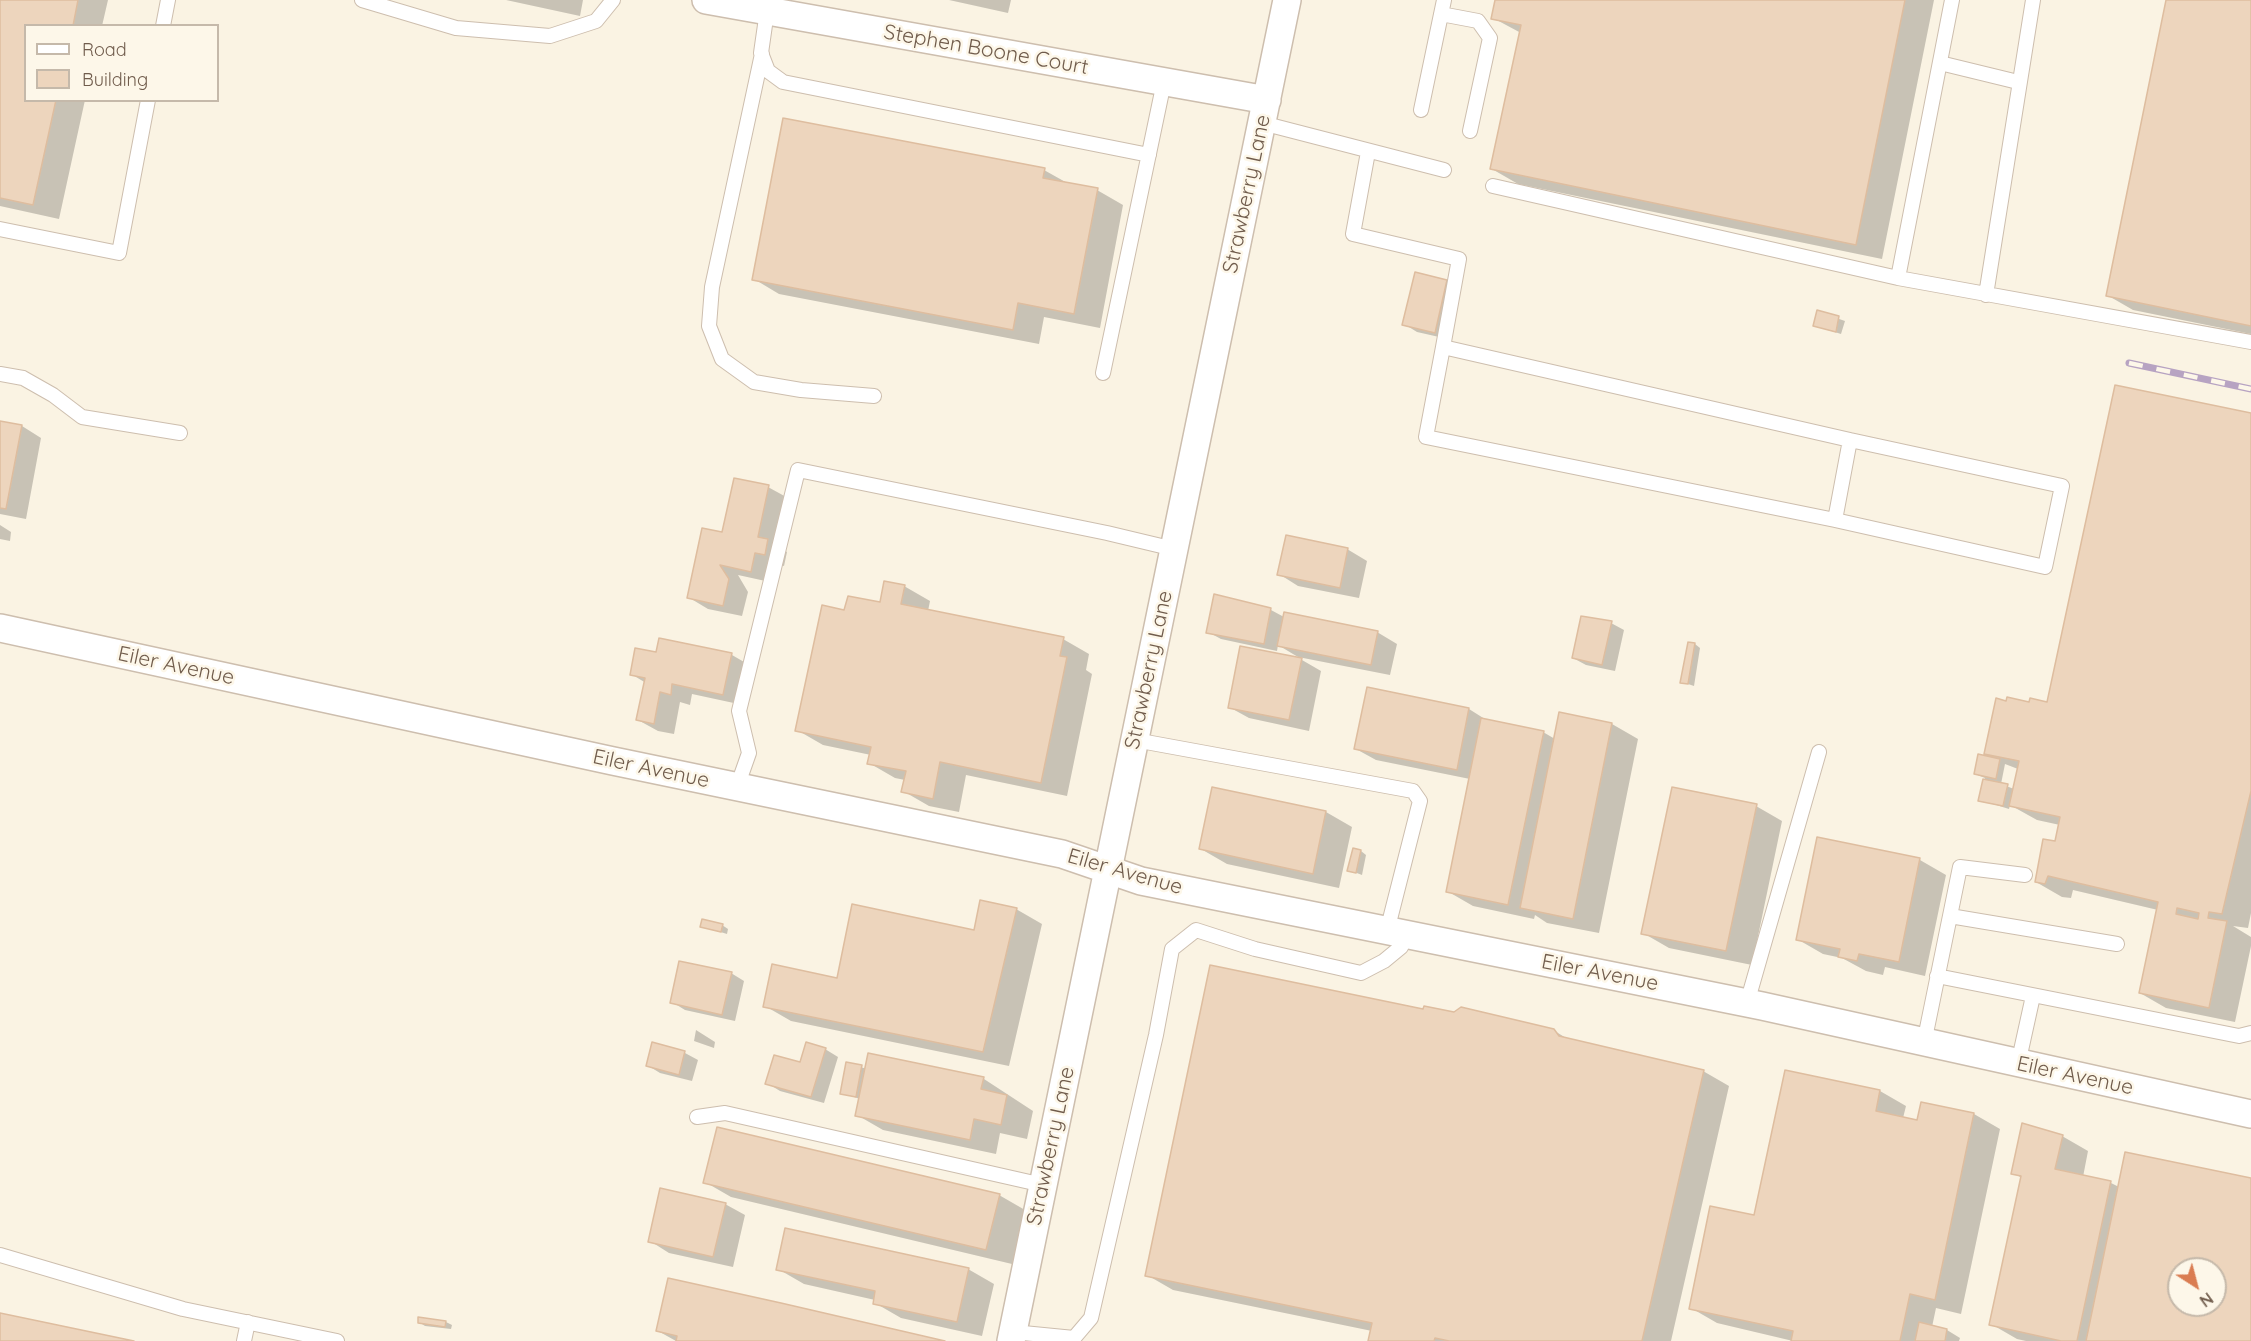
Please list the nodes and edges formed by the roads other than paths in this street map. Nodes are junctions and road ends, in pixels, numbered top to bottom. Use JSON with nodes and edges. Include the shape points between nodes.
{"nodes":[{"id":1,"x":168,"y":0,"type":"edge"},
{"id":2,"x":362,"y":0,"type":"edge"},
{"id":3,"x":613,"y":0,"type":"edge"},
{"id":4,"x":706,"y":0,"type":"edge"},
{"id":5,"x":1287,"y":0,"type":"edge"},
{"id":6,"x":1952,"y":0,"type":"edge"},
{"id":7,"x":2033,"y":0,"type":"edge"},
{"id":8,"x":1443,"y":7,"type":"edge"},
{"id":9,"x":767,"y":11,"type":"junction"},
{"id":10,"x":163,"y":24,"type":"edge"},
{"id":11,"x":762,"y":54,"type":"junction"},
{"id":12,"x":1940,"y":63,"type":"junction"},
{"id":13,"x":1164,"y":82,"type":"junction"},
{"id":14,"x":2018,"y":82,"type":"junction"},
{"id":15,"x":148,"y":102,"type":"edge"},
{"id":16,"x":1421,"y":110,"type":"dead end"},
{"id":17,"x":1264,"y":112,"type":"junction"},
{"id":18,"x":1470,"y":131,"type":"dead end"},
{"id":19,"x":1368,"y":152,"type":"junction"},
{"id":20,"x":1149,"y":154,"type":"junction"},
{"id":21,"x":1444,"y":170,"type":"dead end"},
{"id":22,"x":1493,"y":186,"type":"dead end"},
{"id":23,"x":0,"y":229,"type":"edge"},
{"id":24,"x":1899,"y":278,"type":"junction"},
{"id":25,"x":1986,"y":295,"type":"junction"},
{"id":26,"x":2251,"y":342,"type":"edge"},
{"id":27,"x":1443,"y":347,"type":"junction"},
{"id":28,"x":1103,"y":373,"type":"dead end"},
{"id":29,"x":0,"y":374,"type":"edge"},
{"id":30,"x":874,"y":396,"type":"dead end"},
{"id":31,"x":180,"y":433,"type":"dead end"},
{"id":32,"x":1851,"y":440,"type":"junction"},
{"id":33,"x":1835,"y":520,"type":"junction"},
{"id":34,"x":1174,"y":549,"type":"junction"},
{"id":35,"x":0,"y":628,"type":"edge"},
{"id":36,"x":1134,"y":740,"type":"junction"},
{"id":37,"x":1819,"y":752,"type":"dead end"},
{"id":38,"x":737,"y":787,"type":"junction"},
{"id":39,"x":1107,"y":869,"type":"junction"},
{"id":40,"x":2025,"y":875,"type":"dead end"},
{"id":41,"x":1950,"y":916,"type":"junction"},
{"id":42,"x":1397,"y":933,"type":"junction"},
{"id":43,"x":2117,"y":944,"type":"dead end"},
{"id":44,"x":1937,"y":976,"type":"junction"},
{"id":45,"x":2033,"y":996,"type":"junction"},
{"id":46,"x":1747,"y":1003,"type":"junction"},
{"id":47,"x":2251,"y":1033,"type":"edge"},
{"id":48,"x":1924,"y":1043,"type":"junction"},
{"id":49,"x":2018,"y":1064,"type":"junction"},
{"id":50,"x":2251,"y":1114,"type":"edge"},
{"id":51,"x":697,"y":1117,"type":"dead end"},
{"id":52,"x":1043,"y":1185,"type":"junction"},
{"id":53,"x":0,"y":1256,"type":"edge"},
{"id":54,"x":248,"y":1322,"type":"junction"},
{"id":55,"x":1012,"y":1336,"type":"edge"},
{"id":56,"x":244,"y":1341,"type":"edge"},
{"id":57,"x":337,"y":1341,"type":"edge"}],
"edges":[{"from":1,"to":10,"type":"lane"},
{"from":2,"to":3,"type":"lane","via":[[456,28],[550,36],[596,21]]},
{"from":4,"to":9,"type":"street","name":"Stephen Boone Court"},
{"from":5,"to":17,"type":"street","name":"Strawberry Lane"},
{"from":6,"to":12,"type":"lane"},
{"from":7,"to":14,"type":"lane"},
{"from":8,"to":16,"type":"lane"},
{"from":8,"to":18,"type":"lane","via":[[1478,21],[1490,38]]},
{"from":9,"to":11,"type":"lane"},
{"from":9,"to":13,"type":"street","name":"Stephen Boone Court"},
{"from":11,"to":20,"type":"lane","via":[[768,71],[783,82]]},
{"from":11,"to":30,"type":"lane","via":[[712,287],[709,326],[722,359],[754,382]]},
{"from":12,"to":14,"type":"lane"},
{"from":12,"to":24,"type":"lane"},
{"from":13,"to":17,"type":"street","name":"Stephen Boone Court"},
{"from":13,"to":20,"type":"lane"},
{"from":14,"to":25,"type":"lane"},
{"from":15,"to":23,"type":"lane","via":[[119,253]]},
{"from":17,"to":19,"type":"lane"},
{"from":17,"to":34,"type":"street","name":"Strawberry Lane"},
{"from":19,"to":21,"type":"lane"},
{"from":19,"to":27,"type":"lane","via":[[1353,234],[1459,259]]},
{"from":20,"to":28,"type":"lane"},
{"from":22,"to":24,"type":"lane"},
{"from":24,"to":25,"type":"lane"},
{"from":25,"to":26,"type":"lane"},
{"from":27,"to":32,"type":"lane"},
{"from":27,"to":33,"type":"lane","via":[[1426,437]]},
{"from":29,"to":31,"type":"lane","via":[[23,378],[82,417]]},
{"from":32,"to":33,"type":"lane"},
{"from":32,"to":33,"type":"lane","via":[[2062,486],[2045,567]]},
{"from":34,"to":36,"type":"street","name":"Strawberry Lane"},
{"from":34,"to":38,"type":"lane","via":[[798,470],[739,711],[749,753]]},
{"from":35,"to":38,"type":"street","name":"Eiler Avenue"},
{"from":36,"to":39,"type":"street","name":"Strawberry Lane"},
{"from":36,"to":42,"type":"lane","via":[[1413,791],[1420,801]]},
{"from":37,"to":46,"type":"lane"},
{"from":38,"to":39,"type":"street","name":"Eiler Avenue","via":[[1062,854]]},
{"from":39,"to":42,"type":"street","name":"Eiler Avenue","via":[[1141,881]]},
{"from":39,"to":52,"type":"street","name":"Strawberry Lane"},
{"from":40,"to":41,"type":"lane","via":[[1960,867]]},
{"from":41,"to":43,"type":"lane"},
{"from":41,"to":44,"type":"lane"},
{"from":42,"to":46,"type":"street","name":"Eiler Avenue"},
{"from":42,"to":55,"type":"lane","via":[[1401,947],[1360,973],[1255,949],[1196,930],[1172,949],[1091,1318],[1074,1338]]},
{"from":44,"to":45,"type":"lane"},
{"from":44,"to":48,"type":"lane"},
{"from":45,"to":47,"type":"lane","via":[[2239,1036]]},
{"from":45,"to":49,"type":"lane"},
{"from":46,"to":48,"type":"street","name":"Eiler Avenue"},
{"from":48,"to":49,"type":"street","name":"Eiler Avenue"},
{"from":49,"to":50,"type":"street","name":"Eiler Avenue"},
{"from":51,"to":52,"type":"lane","via":[[725,1113]]},
{"from":52,"to":55,"type":"street","name":"Strawberry Lane"},
{"from":53,"to":54,"type":"lane","via":[[151,1300]]},
{"from":54,"to":56,"type":"lane"},
{"from":54,"to":57,"type":"lane"}]}
